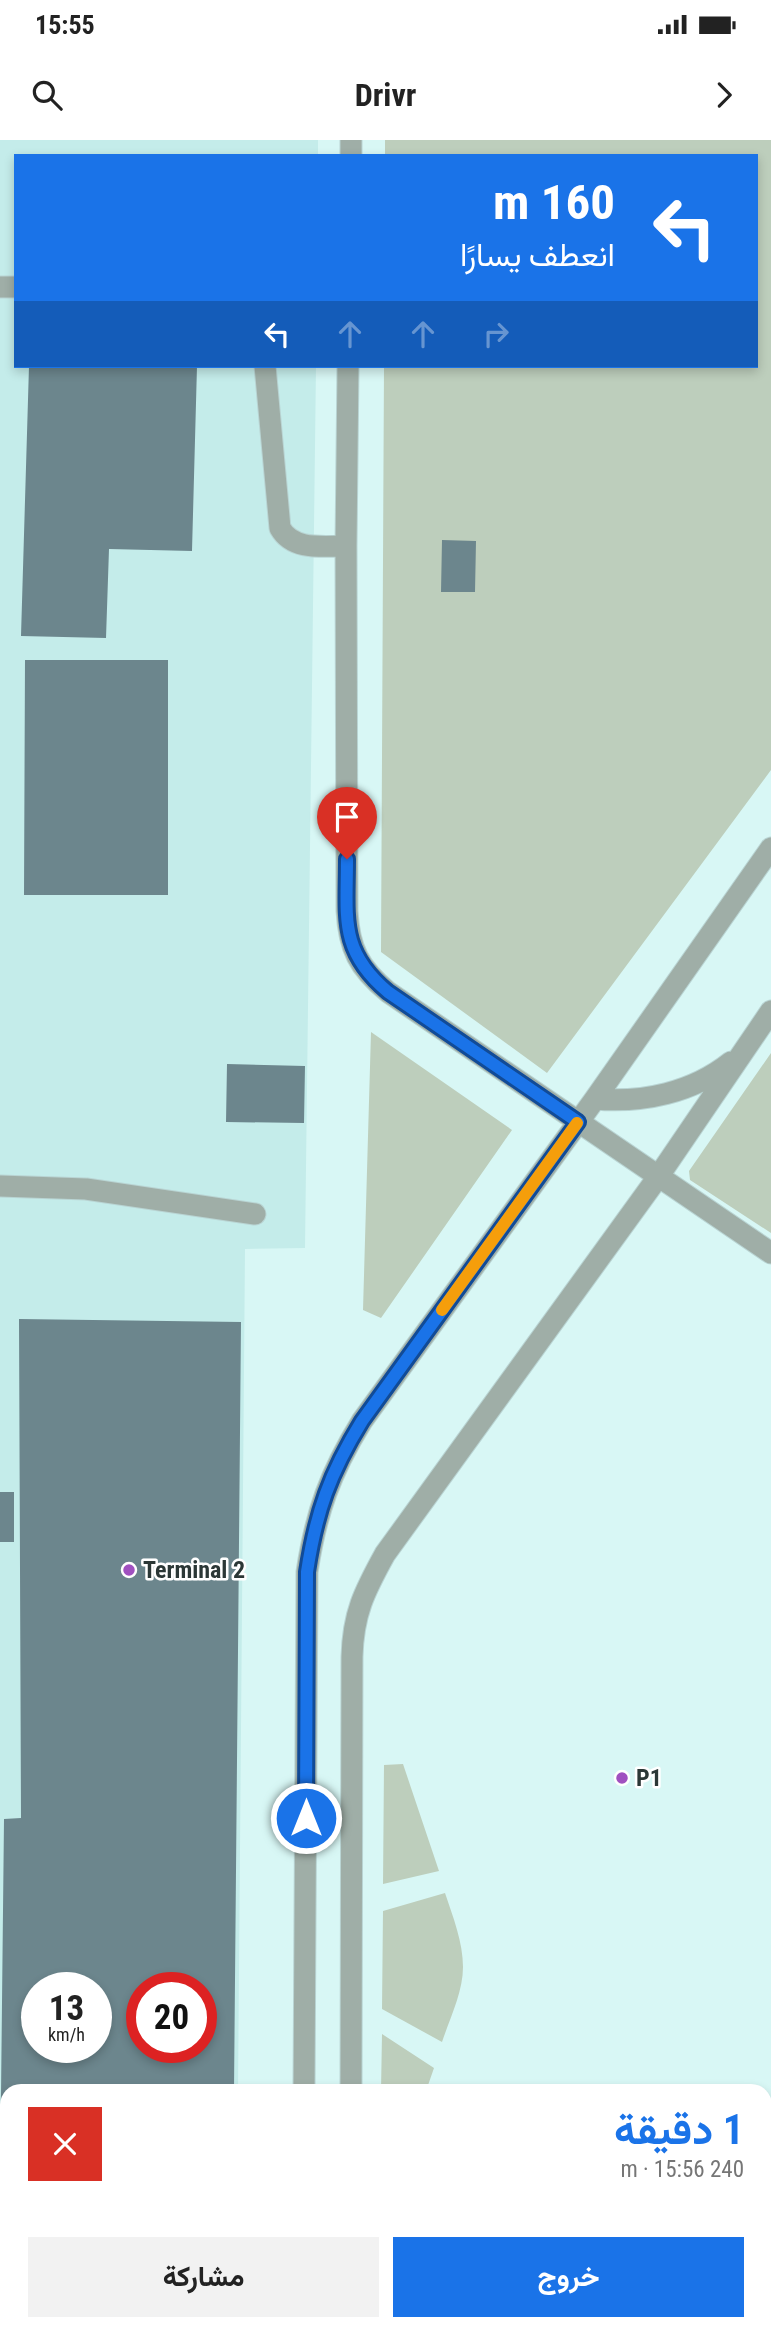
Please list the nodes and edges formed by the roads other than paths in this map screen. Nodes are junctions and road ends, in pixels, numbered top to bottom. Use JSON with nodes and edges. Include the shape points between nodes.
{"nodes":[{"id":1,"x":265,"y":368,"type":"edge"},
{"id":2,"x":348,"y":368,"type":"edge"},
{"id":3,"x":346,"y":546,"type":"junction"},
{"id":4,"x":771,"y":848,"type":"edge"},
{"id":5,"x":771,"y":1011,"type":"edge"},
{"id":6,"x":771,"y":1024,"type":"edge"},
{"id":7,"x":746,"y":1047,"type":"junction"},
{"id":8,"x":594,"y":1099,"type":"junction"},
{"id":9,"x":578,"y":1122,"type":"junction"},
{"id":10,"x":658,"y":1177,"type":"junction"},
{"id":11,"x":0,"y":1186,"type":"edge"},
{"id":12,"x":255,"y":1214,"type":"dead end"},
{"id":13,"x":771,"y":1253,"type":"edge"},
{"id":14,"x":304,"y":2084,"type":"edge"},
{"id":15,"x":351,"y":2084,"type":"edge"}],
"edges":[{"from":1,"to":3,"type":"street","via":[[280,528],[295,543]]},
{"from":2,"to":3,"type":"street"},
{"from":3,"to":9,"type":"street","via":[[347,911],[348,935],[356,957],[388,992]]},
{"from":4,"to":8,"type":"street"},
{"from":5,"to":7,"type":"street"},
{"from":6,"to":7,"type":"street"},
{"from":7,"to":8,"type":"street","via":[[719,1071],[674,1091],[644,1099]]},
{"from":7,"to":10,"type":"street"},
{"from":8,"to":9,"type":"street"},
{"from":9,"to":10,"type":"street"},
{"from":9,"to":14,"type":"street","via":[[362,1421],[341,1456],[313,1532],[307,1572]]},
{"from":10,"to":13,"type":"street"},
{"from":10,"to":15,"type":"street","via":[[385,1554],[360,1604],[352,1657]]},
{"from":11,"to":12,"type":"street","via":[[86,1189]]}]}
